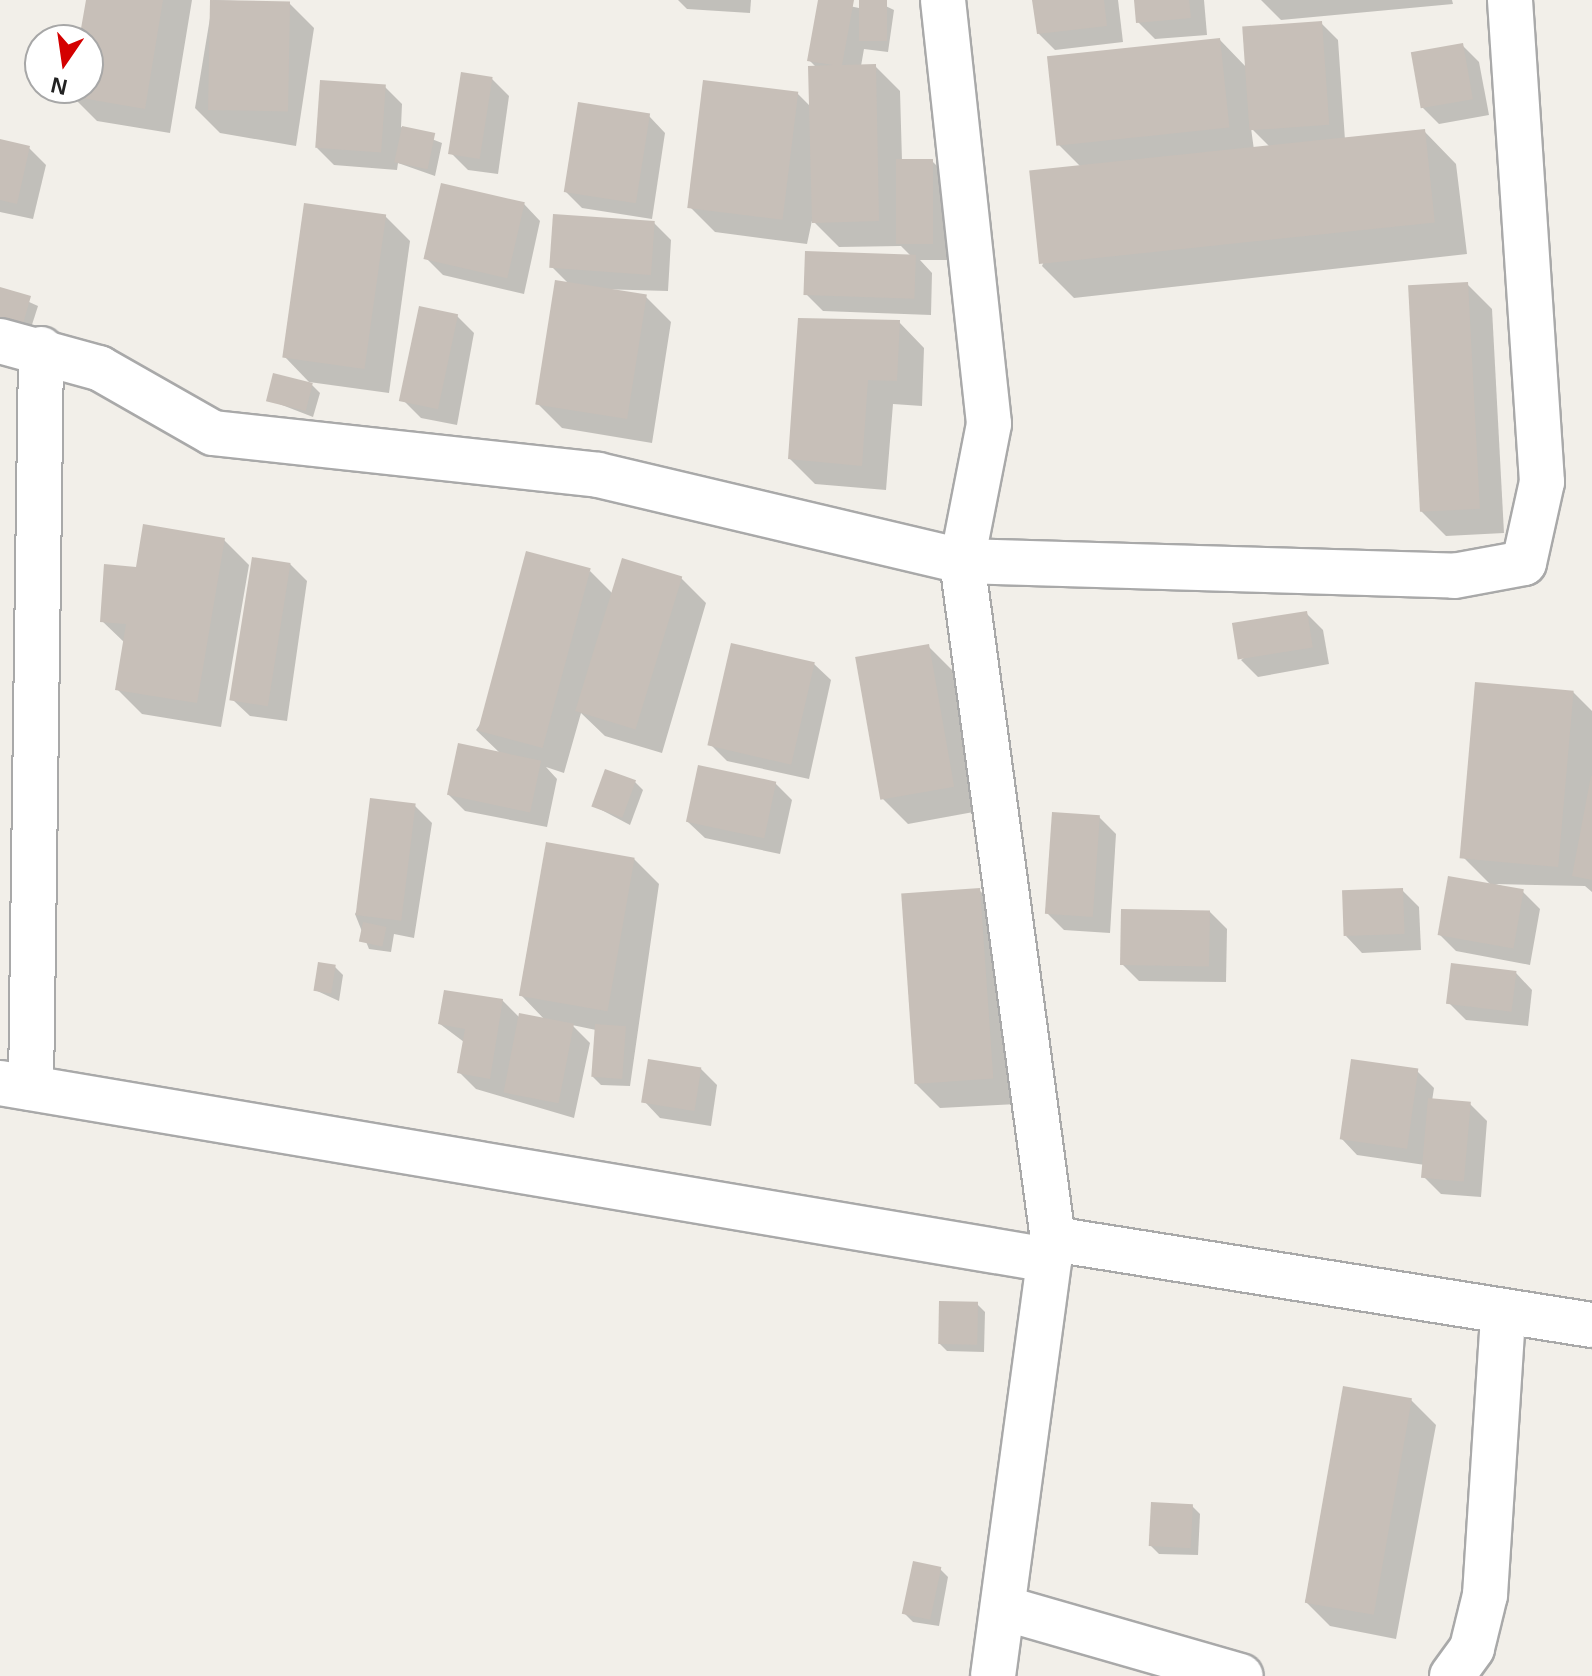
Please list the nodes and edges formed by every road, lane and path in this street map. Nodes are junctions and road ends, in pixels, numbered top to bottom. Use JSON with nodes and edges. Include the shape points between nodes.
{"nodes":[{"id":1,"x":914,"y":0,"type":"edge"},
{"id":2,"x":1510,"y":0,"type":"edge"},
{"id":3,"x":944,"y":16,"type":"edge"},
{"id":4,"x":21,"y":345,"type":"edge"},
{"id":5,"x":962,"y":561,"type":"junction"},
{"id":6,"x":15,"y":1085,"type":"edge"},
{"id":7,"x":1051,"y":1249,"type":"junction"},
{"id":8,"x":1503,"y":1314,"type":"junction"},
{"id":9,"x":1592,"y":1325,"type":"edge"},
{"id":10,"x":1007,"y":1609,"type":"junction"},
{"id":11,"x":993,"y":1676,"type":"edge"},
{"id":12,"x":1241,"y":1676,"type":"edge"},
{"id":13,"x":1452,"y":1676,"type":"edge"}],
"edges":[{"from":1,"to":3,"type":"street"},
{"from":2,"to":5,"type":"street","via":[[1542,482],[1524,563],[1454,576]]},
{"from":3,"to":5,"type":"street","via":[[989,424]]},
{"from":4,"to":5,"type":"street","via":[[99,368],[213,433],[598,475]]},
{"from":4,"to":6,"type":"street"},
{"from":5,"to":7,"type":"street"},
{"from":6,"to":7,"type":"street"},
{"from":7,"to":8,"type":"street"},
{"from":7,"to":10,"type":"street"},
{"from":8,"to":9,"type":"street"},
{"from":8,"to":13,"type":"street","via":[[1485,1595],[1472,1648]]},
{"from":10,"to":11,"type":"street"},
{"from":10,"to":12,"type":"street"}]}
